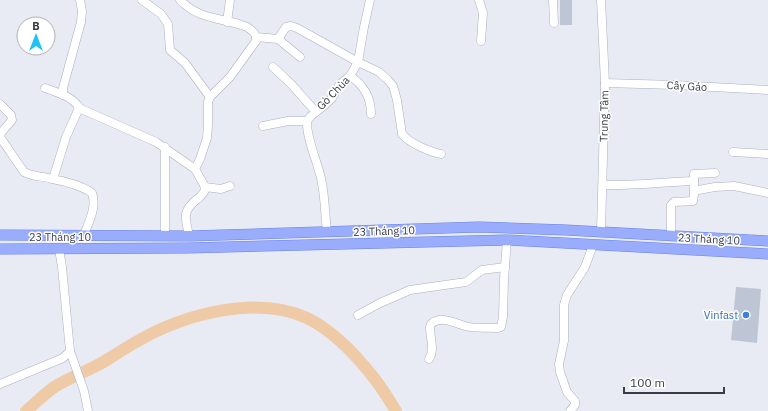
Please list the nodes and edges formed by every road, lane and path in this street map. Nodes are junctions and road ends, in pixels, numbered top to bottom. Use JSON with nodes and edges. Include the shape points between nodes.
{"nodes":[{"id":1,"x":80,"y":0,"type":"edge"},
{"id":2,"x":142,"y":0,"type":"edge"},
{"id":3,"x":180,"y":0,"type":"edge"},
{"id":4,"x":230,"y":0,"type":"edge"},
{"id":5,"x":370,"y":0,"type":"edge"},
{"id":6,"x":479,"y":0,"type":"edge"},
{"id":7,"x":553,"y":0,"type":"edge"},
{"id":8,"x":601,"y":0,"type":"edge"},
{"id":9,"x":227,"y":22,"type":"junction"},
{"id":10,"x":554,"y":23,"type":"dead end"},
{"id":11,"x":256,"y":37,"type":"junction"},
{"id":12,"x":278,"y":39,"type":"junction"},
{"id":13,"x":480,"y":41,"type":"dead end"},
{"id":14,"x":300,"y":57,"type":"dead end"},
{"id":15,"x":358,"y":62,"type":"junction"},
{"id":16,"x":272,"y":67,"type":"dead end"},
{"id":17,"x":350,"y":76,"type":"junction"},
{"id":18,"x":605,"y":83,"type":"junction"},
{"id":19,"x":45,"y":88,"type":"dead end"},
{"id":20,"x":768,"y":90,"type":"edge"},
{"id":21,"x":63,"y":96,"type":"junction"},
{"id":22,"x":210,"y":97,"type":"junction"},
{"id":23,"x":0,"y":104,"type":"edge"},
{"id":24,"x":79,"y":108,"type":"junction"},
{"id":25,"x":316,"y":112,"type":"junction"},
{"id":26,"x":371,"y":114,"type":"dead end"},
{"id":27,"x":307,"y":120,"type":"junction"},
{"id":28,"x":263,"y":126,"type":"dead end"},
{"id":29,"x":165,"y":147,"type":"junction"},
{"id":30,"x":733,"y":152,"type":"dead end"},
{"id":31,"x":441,"y":154,"type":"dead end"},
{"id":32,"x":768,"y":154,"type":"edge"},
{"id":33,"x":195,"y":169,"type":"junction"},
{"id":34,"x":714,"y":173,"type":"dead end"},
{"id":35,"x":53,"y":179,"type":"junction"},
{"id":36,"x":694,"y":181,"type":"junction"},
{"id":37,"x":603,"y":185,"type":"junction"},
{"id":38,"x":230,"y":186,"type":"dead end"},
{"id":39,"x":205,"y":188,"type":"junction"},
{"id":40,"x":698,"y":190,"type":"dead end"},
{"id":41,"x":768,"y":192,"type":"edge"},
{"id":42,"x":326,"y":232,"type":"junction"},
{"id":43,"x":601,"y":232,"type":"junction"},
{"id":44,"x":0,"y":235,"type":"edge"},
{"id":45,"x":59,"y":235,"type":"junction"},
{"id":46,"x":84,"y":235,"type":"junction"},
{"id":47,"x":165,"y":235,"type":"junction"},
{"id":48,"x":671,"y":235,"type":"junction"},
{"id":49,"x":189,"y":236,"type":"junction"},
{"id":50,"x":507,"y":240,"type":"junction"},
{"id":51,"x":768,"y":241,"type":"edge"},
{"id":52,"x":597,"y":244,"type":"junction"},
{"id":53,"x":0,"y":249,"type":"edge"},
{"id":54,"x":59,"y":249,"type":"junction"},
{"id":55,"x":768,"y":254,"type":"edge"},
{"id":56,"x":505,"y":267,"type":"junction"},
{"id":57,"x":358,"y":315,"type":"dead end"},
{"id":58,"x":70,"y":352,"type":"junction"},
{"id":59,"x":429,"y":359,"type":"dead end"},
{"id":60,"x":0,"y":384,"type":"edge"},
{"id":61,"x":88,"y":411,"type":"edge"},
{"id":62,"x":570,"y":411,"type":"edge"}],
"edges":[{"from":1,"to":21,"type":"street","via":[[81,22]]},
{"from":2,"to":22,"type":"street","via":[[161,14],[168,24],[170,50],[185,63]]},
{"from":3,"to":9,"type":"street","via":[[196,13]]},
{"from":4,"to":9,"type":"street"},
{"from":5,"to":15,"type":"street","name":"Gò Chùa"},
{"from":6,"to":13,"type":"street","via":[[483,13]]},
{"from":7,"to":10,"type":"street"},
{"from":8,"to":18,"type":"street","name":"Trung Tâm"},
{"from":9,"to":11,"type":"street","via":[[247,27]]},
{"from":11,"to":12,"type":"street"},
{"from":11,"to":22,"type":"street","via":[[256,41],[230,77]]},
{"from":12,"to":14,"type":"street"},
{"from":12,"to":15,"type":"street","via":[[286,27],[291,26]]},
{"from":15,"to":17,"type":"street","name":"Gò Chùa"},
{"from":15,"to":31,"type":"street","via":[[379,72],[388,80],[396,94],[402,134],[406,139]]},
{"from":16,"to":25,"type":"street"},
{"from":17,"to":25,"type":"street","name":"Gò Chùa"},
{"from":17,"to":26,"type":"street","via":[[359,82],[365,91]]},
{"from":18,"to":20,"type":"street","name":"Cây Gáo"},
{"from":18,"to":37,"type":"street","name":"Trung Tâm"},
{"from":19,"to":21,"type":"street"},
{"from":21,"to":24,"type":"street"},
{"from":22,"to":33,"type":"street","via":[[207,138]]},
{"from":23,"to":35,"type":"street","via":[[11,115],[12,120],[0,137],[16,162],[30,175]]},
{"from":24,"to":29,"type":"street"},
{"from":24,"to":35,"type":"street","via":[[66,137]]},
{"from":25,"to":27,"type":"street","name":"Gò Chùa"},
{"from":27,"to":28,"type":"street"},
{"from":27,"to":42,"type":"street","via":[[324,194]]},
{"from":29,"to":33,"type":"street"},
{"from":29,"to":47,"type":"street"},
{"from":30,"to":32,"type":"street"},
{"from":33,"to":39,"type":"street"},
{"from":34,"to":36,"type":"street","via":[[694,174]]},
{"from":35,"to":46,"type":"street","via":[[92,193],[94,206]]},
{"from":36,"to":37,"type":"street"},
{"from":36,"to":48,"type":"street","via":[[693,201],[674,202],[671,205]]},
{"from":37,"to":43,"type":"street","name":"Trung Tâm"},
{"from":38,"to":39,"type":"street","via":[[221,189]]},
{"from":39,"to":49,"type":"street","via":[[204,193],[187,209],[185,217]]},
{"from":40,"to":41,"type":"street","via":[[734,186]]},
{"from":42,"to":43,"type":"main road","name":"23 Tháng 10","via":[[478,227]]},
{"from":42,"to":49,"type":"main road","name":"23 Tháng 10"},
{"from":43,"to":48,"type":"main road","name":"23 Tháng 10"},
{"from":43,"to":52,"type":"main road"},
{"from":44,"to":45,"type":"main road","name":"23 Tháng 10"},
{"from":45,"to":46,"type":"main road","name":"23 Tháng 10"},
{"from":45,"to":54,"type":"main road"},
{"from":46,"to":47,"type":"main road","name":"23 Tháng 10"},
{"from":47,"to":49,"type":"main road","name":"23 Tháng 10"},
{"from":48,"to":51,"type":"main road","name":"23 Tháng 10"},
{"from":50,"to":52,"type":"main road","name":"23 Tháng 10"},
{"from":50,"to":54,"type":"main road","name":"23 Tháng 10"},
{"from":50,"to":56,"type":"street"},
{"from":52,"to":55,"type":"main road","name":"23 Tháng 10"},
{"from":52,"to":62,"type":"street","via":[[564,305],[564,341],[559,364],[567,392],[575,401]]},
{"from":53,"to":54,"type":"main road","name":"23 Tháng 10"},
{"from":54,"to":58,"type":"street"},
{"from":56,"to":57,"type":"street","via":[[482,270],[466,282],[410,290]]},
{"from":56,"to":59,"type":"street","via":[[501,327],[465,326],[449,320],[434,322],[430,327],[432,354]]},
{"from":58,"to":60,"type":"street","via":[[63,358]]},
{"from":58,"to":61,"type":"street","via":[[84,391]]}]}
